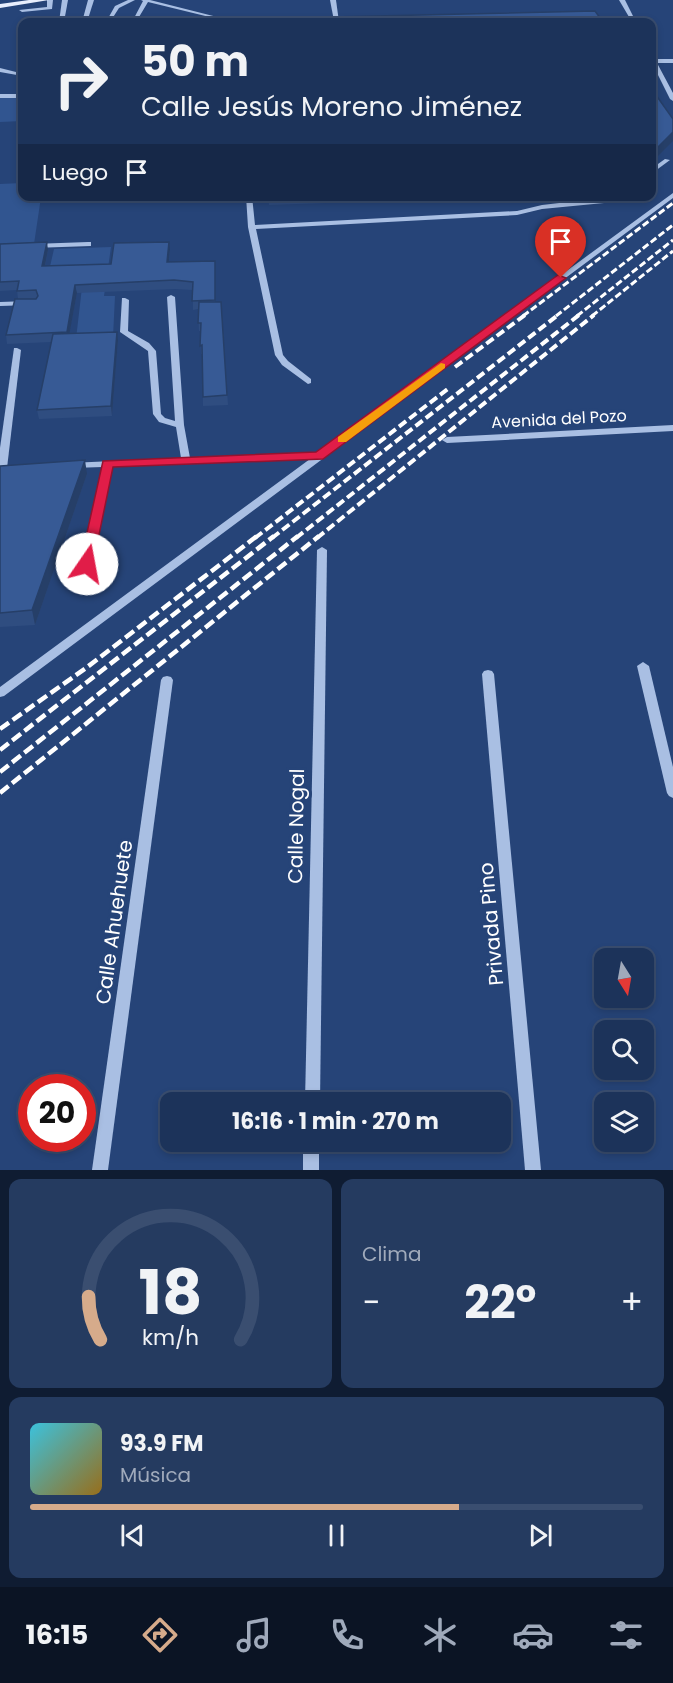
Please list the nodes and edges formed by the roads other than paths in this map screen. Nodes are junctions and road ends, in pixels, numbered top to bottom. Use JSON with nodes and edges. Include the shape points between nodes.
{"nodes":[{"id":1,"x":31,"y":0,"type":"edge"},
{"id":2,"x":45,"y":0,"type":"edge"},
{"id":3,"x":50,"y":0,"type":"edge"},
{"id":4,"x":65,"y":0,"type":"edge"},
{"id":5,"x":91,"y":0,"type":"edge"},
{"id":6,"x":132,"y":0,"type":"edge"},
{"id":7,"x":145,"y":0,"type":"edge"},
{"id":8,"x":333,"y":0,"type":"edge"},
{"id":9,"x":622,"y":0,"type":"edge"},
{"id":10,"x":0,"y":5,"type":"edge"},
{"id":11,"x":22,"y":10,"type":"dead end"},
{"id":12,"x":62,"y":18,"type":"edge"},
{"id":13,"x":85,"y":18,"type":"edge"},
{"id":14,"x":110,"y":18,"type":"edge"},
{"id":15,"x":136,"y":18,"type":"edge"},
{"id":16,"x":218,"y":18,"type":"edge"},
{"id":17,"x":336,"y":18,"type":"edge"},
{"id":18,"x":632,"y":18,"type":"edge"},
{"id":19,"x":656,"y":59,"type":"edge"},
{"id":20,"x":673,"y":61,"type":"edge"},
{"id":21,"x":656,"y":67,"type":"edge"},
{"id":22,"x":0,"y":70,"type":"edge"},
{"id":23,"x":16,"y":73,"type":"dead end"},
{"id":24,"x":0,"y":96,"type":"edge"},
{"id":25,"x":18,"y":96,"type":"edge"},
{"id":26,"x":673,"y":99,"type":"edge"},
{"id":27,"x":667,"y":160,"type":"dead end"},
{"id":28,"x":656,"y":168,"type":"edge"},
{"id":29,"x":673,"y":195,"type":"edge"},
{"id":30,"x":249,"y":201,"type":"edge"},
{"id":31,"x":603,"y":201,"type":"edge"},
{"id":32,"x":252,"y":227,"type":"junction"},
{"id":33,"x":88,"y":244,"type":"dead end"},
{"id":34,"x":22,"y":247,"type":"edge"},
{"id":35,"x":171,"y":297,"type":"dead end"},
{"id":36,"x":125,"y":300,"type":"dead end"},
{"id":37,"x":34,"y":303,"type":"edge"},
{"id":38,"x":0,"y":304,"type":"edge"},
{"id":39,"x":17,"y":350,"type":"dead end"},
{"id":40,"x":308,"y":381,"type":"dead end"},
{"id":41,"x":180,"y":425,"type":"junction"},
{"id":42,"x":673,"y":428,"type":"edge"},
{"id":43,"x":447,"y":440,"type":"dead end"},
{"id":44,"x":319,"y":456,"type":"junction"},
{"id":45,"x":186,"y":461,"type":"junction"},
{"id":46,"x":108,"y":464,"type":"junction"},
{"id":47,"x":61,"y":466,"type":"edge"},
{"id":48,"x":13,"y":467,"type":"edge"},
{"id":49,"x":1,"y":468,"type":"edge"},
{"id":50,"x":322,"y":550,"type":"dead end"},
{"id":51,"x":87,"y":564,"type":"dead end"},
{"id":52,"x":643,"y":666,"type":"dead end"},
{"id":53,"x":488,"y":674,"type":"dead end"},
{"id":54,"x":167,"y":680,"type":"dead end"},
{"id":55,"x":0,"y":693,"type":"edge"},
{"id":56,"x":673,"y":793,"type":"edge"},
{"id":57,"x":312,"y":1092,"type":"edge"},
{"id":58,"x":311,"y":1152,"type":"edge"},
{"id":59,"x":100,"y":1170,"type":"edge"},
{"id":60,"x":311,"y":1170,"type":"edge"},
{"id":61,"x":533,"y":1170,"type":"edge"}],
"edges":[{"from":1,"to":10,"type":"street"},
{"from":2,"to":10,"type":"main road"},
{"from":3,"to":11,"type":"street","via":[[51,8]]},
{"from":4,"to":12,"type":"street"},
{"from":5,"to":13,"type":"street"},
{"from":6,"to":14,"type":"street","via":[[117,7]]},
{"from":7,"to":15,"type":"street"},
{"from":7,"to":16,"type":"street"},
{"from":8,"to":17,"type":"street"},
{"from":9,"to":18,"type":"street"},
{"from":19,"to":20,"type":"street"},
{"from":21,"to":26,"type":"street"},
{"from":22,"to":23,"type":"street"},
{"from":24,"to":25,"type":"street"},
{"from":27,"to":28,"type":"street"},
{"from":29,"to":44,"type":"street"},
{"from":30,"to":32,"type":"street"},
{"from":31,"to":32,"type":"street","via":[[517,213]]},
{"from":32,"to":40,"type":"street","via":[[279,355]]},
{"from":33,"to":34,"type":"street"},
{"from":35,"to":41,"type":"street"},
{"from":36,"to":41,"type":"street","via":[[124,332],[152,351],[156,414]]},
{"from":37,"to":38,"type":"street"},
{"from":39,"to":49,"type":"street"},
{"from":41,"to":45,"type":"street"},
{"from":42,"to":43,"type":"street","name":"Avenida del Pozo"},
{"from":44,"to":45,"type":"street"},
{"from":44,"to":55,"type":"street"},
{"from":45,"to":46,"type":"street"},
{"from":46,"to":47,"type":"street"},
{"from":46,"to":51,"type":"street"},
{"from":48,"to":49,"type":"street"},
{"from":50,"to":57,"type":"street","name":"Calle Nogal"},
{"from":52,"to":56,"type":"street"},
{"from":53,"to":61,"type":"street","name":"Privada Pino"},
{"from":54,"to":59,"type":"street","name":"Calle Ahuehuete"},
{"from":58,"to":60,"type":"street"}]}
